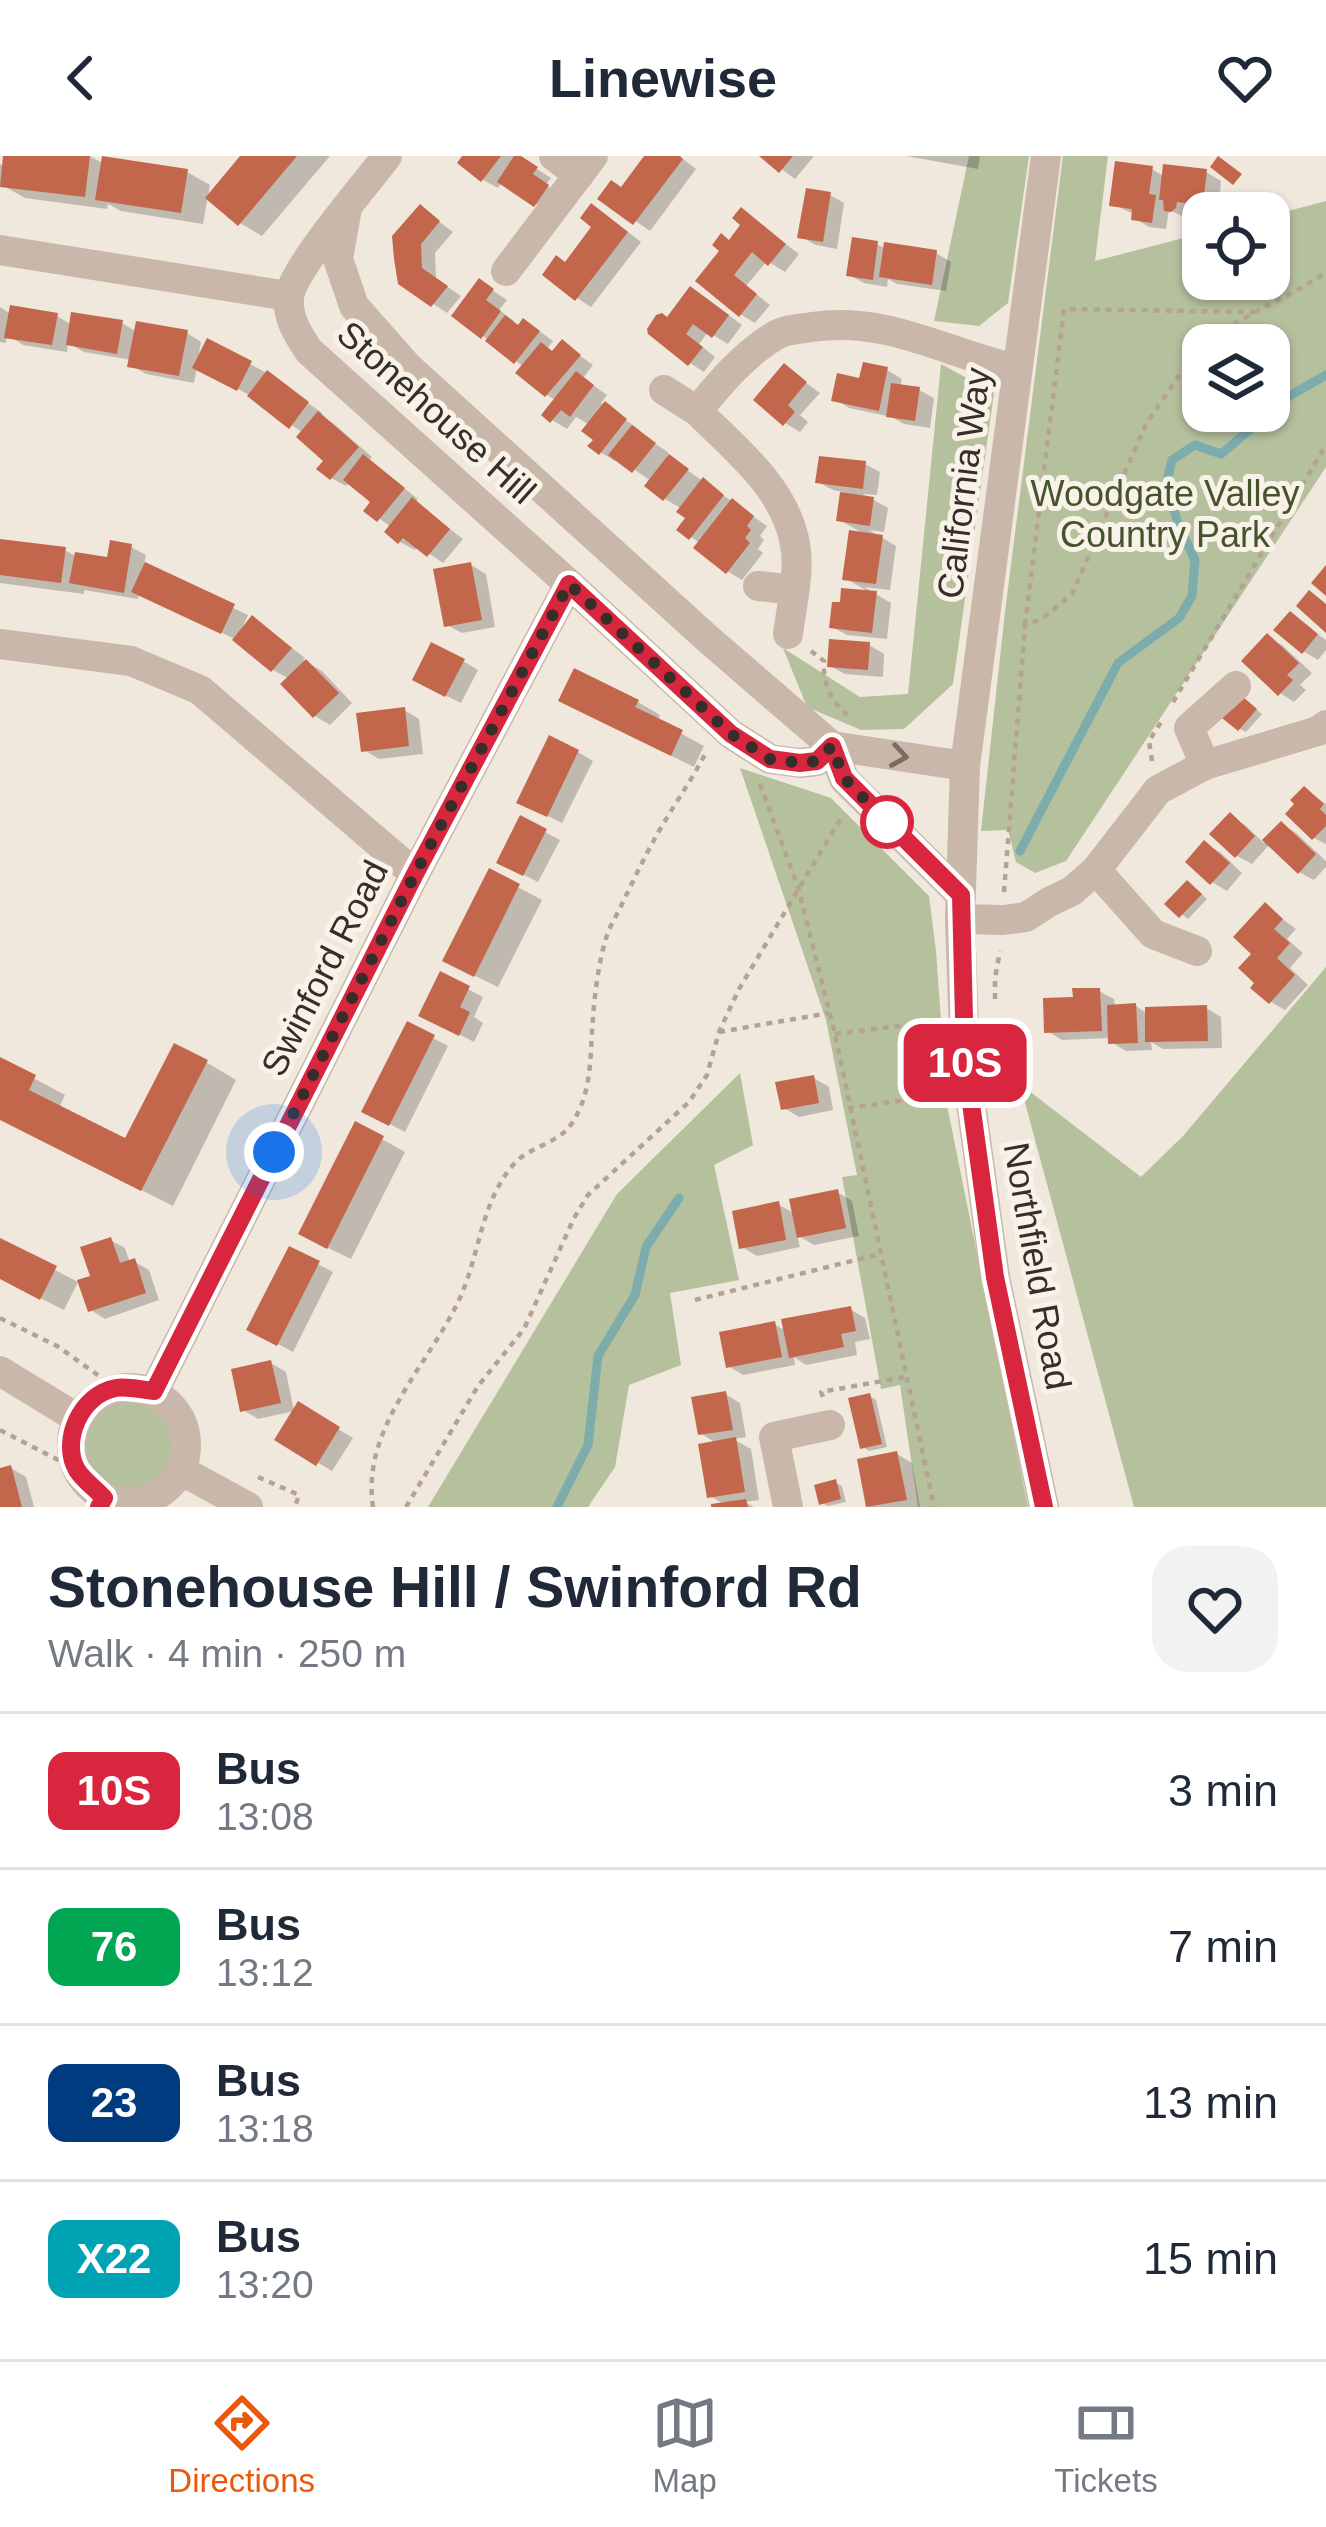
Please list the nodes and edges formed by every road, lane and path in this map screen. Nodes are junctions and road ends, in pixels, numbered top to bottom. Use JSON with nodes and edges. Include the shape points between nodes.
{"nodes":[{"id":1,"x":387,"y":156,"type":"edge"},
{"id":2,"x":1046,"y":156,"type":"edge"},
{"id":3,"x":575,"y":162,"type":"edge"},
{"id":4,"x":347,"y":208,"type":"junction"},
{"id":5,"x":0,"y":250,"type":"edge"},
{"id":6,"x":506,"y":271,"type":"dead end"},
{"id":7,"x":1326,"y":272,"type":"edge"},
{"id":8,"x":288,"y":296,"type":"junction"},
{"id":9,"x":1255,"y":312,"type":"junction"},
{"id":10,"x":1232,"y":324,"type":"edge"},
{"id":11,"x":1017,"y":369,"type":"junction"},
{"id":12,"x":1182,"y":376,"type":"edge"},
{"id":13,"x":664,"y":390,"type":"dead end"},
{"id":14,"x":697,"y":412,"type":"junction"},
{"id":15,"x":1326,"y":446,"type":"edge"},
{"id":16,"x":569,"y":584,"type":"junction"},
{"id":17,"x":758,"y":586,"type":"dead end"},
{"id":18,"x":794,"y":590,"type":"junction"},
{"id":19,"x":1025,"y":626,"type":"junction"},
{"id":20,"x":788,"y":634,"type":"joint"},
{"id":21,"x":0,"y":644,"type":"edge"},
{"id":22,"x":1236,"y":686,"type":"dead end"},
{"id":23,"x":1173,"y":701,"type":"dead end"},
{"id":24,"x":1161,"y":721,"type":"dead end"},
{"id":25,"x":1326,"y":725,"type":"edge"},
{"id":26,"x":712,"y":740,"type":"dead end"},
{"id":27,"x":832,"y":746,"type":"junction"},
{"id":28,"x":1205,"y":765,"type":"junction"},
{"id":29,"x":965,"y":766,"type":"junction"},
{"id":30,"x":753,"y":767,"type":"dead end"},
{"id":31,"x":1158,"y":790,"type":"junction"},
{"id":32,"x":847,"y":808,"type":"dead end"},
{"id":33,"x":963,"y":820,"type":"joint"},
{"id":34,"x":1096,"y":870,"type":"junction"},
{"id":35,"x":415,"y":874,"type":"junction"},
{"id":36,"x":1004,"y":884,"type":"dead end"},
{"id":37,"x":798,"y":887,"type":"junction"},
{"id":38,"x":960,"y":907,"type":"junction"},
{"id":39,"x":1002,"y":944,"type":"dead end"},
{"id":40,"x":1197,"y":951,"type":"dead end"},
{"id":41,"x":995,"y":1000,"type":"dead end"},
{"id":42,"x":829,"y":1013,"type":"junction"},
{"id":43,"x":719,"y":1032,"type":"junction"},
{"id":44,"x":835,"y":1034,"type":"junction"},
{"id":45,"x":848,"y":1108,"type":"junction"},
{"id":46,"x":880,"y":1254,"type":"junction"},
{"id":47,"x":695,"y":1300,"type":"dead end"},
{"id":48,"x":0,"y":1318,"type":"edge"},
{"id":49,"x":0,"y":1371,"type":"edge"},
{"id":50,"x":905,"y":1377,"type":"junction"},
{"id":51,"x":116,"y":1388,"type":"junction"},
{"id":52,"x":154,"y":1391,"type":"junction"},
{"id":53,"x":77,"y":1418,"type":"junction"},
{"id":54,"x":830,"y":1425,"type":"joint"},
{"id":55,"x":0,"y":1430,"type":"edge"},
{"id":56,"x":76,"y":1469,"type":"junction"},
{"id":57,"x":182,"y":1471,"type":"junction"},
{"id":58,"x":298,"y":1495,"type":"dead end"},
{"id":59,"x":101,"y":1502,"type":"edge"},
{"id":60,"x":140,"y":1505,"type":"edge"},
{"id":61,"x":248,"y":1507,"type":"edge"},
{"id":62,"x":295,"y":1507,"type":"edge"},
{"id":63,"x":374,"y":1507,"type":"edge"},
{"id":64,"x":406,"y":1507,"type":"edge"},
{"id":65,"x":788,"y":1507,"type":"edge"},
{"id":66,"x":934,"y":1507,"type":"edge"},
{"id":67,"x":1043,"y":1507,"type":"edge"}],
"edges":[{"from":1,"to":4,"type":"street"},
{"from":2,"to":11,"type":"street","name":"California Way"},
{"from":3,"to":6,"type":"street"},
{"from":4,"to":8,"type":"street"},
{"from":4,"to":27,"type":"street","name":"Stonehouse Hill","via":[[338,260],[354,306],[407,366]]},
{"from":5,"to":8,"type":"street"},
{"from":7,"to":9,"type":"path"},
{"from":8,"to":16,"type":"street","name":"Stonehouse Hill","via":[[309,351]]},
{"from":9,"to":10,"type":"path"},
{"from":9,"to":19,"type":"path","via":[[1064,310]]},
{"from":11,"to":14,"type":"street","via":[[843,323],[779,332],[729,371]]},
{"from":11,"to":29,"type":"street","name":"California Way"},
{"from":12,"to":19,"type":"path","via":[[1146,424],[1072,594]]},
{"from":13,"to":14,"type":"street"},
{"from":14,"to":18,"type":"street","via":[[781,504],[794,539]]},
{"from":15,"to":23,"type":"path"},
{"from":16,"to":27,"type":"street","name":"Stonehouse Hill","via":[[731,734],[770,759],[817,761]]},
{"from":16,"to":35,"type":"street","name":"Swinford Road"},
{"from":17,"to":18,"type":"street"},
{"from":18,"to":20,"type":"street"},
{"from":19,"to":36,"type":"path"},
{"from":20,"to":27,"type":"path","via":[[824,662],[833,700],[858,722]]},
{"from":21,"to":35,"type":"street","via":[[131,661],[200,690]]},
{"from":22,"to":28,"type":"street","via":[[1189,728]]},
{"from":24,"to":31,"type":"path","via":[[1149,741]]},
{"from":25,"to":28,"type":"street"},
{"from":26,"to":63,"type":"path","via":[[607,936],[587,1088],[572,1125],[515,1162],[498,1186],[457,1304],[389,1420],[375,1458]]},
{"from":27,"to":29,"type":"street","name":"Stonehouse Hill","one_way":true},
{"from":27,"to":38,"type":"street","name":"Stonehouse Hill","via":[[844,778]]},
{"from":28,"to":31,"type":"street"},
{"from":29,"to":33,"type":"street","name":"California Way"},
{"from":30,"to":37,"type":"path"},
{"from":31,"to":34,"type":"street"},
{"from":32,"to":37,"type":"path"},
{"from":33,"to":38,"type":"street","name":"Northfield Road"},
{"from":34,"to":38,"type":"street","via":[[1026,917],[1003,920]]},
{"from":34,"to":40,"type":"street","via":[[1153,934]]},
{"from":35,"to":52,"type":"street","name":"Swinford Road"},
{"from":37,"to":42,"type":"path"},
{"from":37,"to":43,"type":"path"},
{"from":38,"to":67,"type":"street","name":"Northfield Road","via":[[965,1060],[995,1277]]},
{"from":39,"to":41,"type":"path"},
{"from":42,"to":43,"type":"path"},
{"from":42,"to":44,"type":"path"},
{"from":43,"to":64,"type":"path","via":[[689,1102],[588,1195],[524,1329],[478,1386]]},
{"from":44,"to":45,"type":"path"},
{"from":44,"to":45,"type":"path","via":[[930,1022],[935,1096]]},
{"from":45,"to":46,"type":"path"},
{"from":46,"to":47,"type":"path"},
{"from":46,"to":50,"type":"path"},
{"from":48,"to":51,"type":"path"},
{"from":49,"to":53,"type":"street"},
{"from":50,"to":54,"type":"path","via":[[821,1392]]},
{"from":50,"to":66,"type":"path"},
{"from":51,"to":52,"type":"street"},
{"from":51,"to":53,"type":"street"},
{"from":52,"to":57,"type":"street","via":[[180,1415],[188,1444]]},
{"from":53,"to":56,"type":"street"},
{"from":54,"to":65,"type":"street","via":[[774,1437]]},
{"from":55,"to":56,"type":"path"},
{"from":56,"to":59,"type":"street"},
{"from":57,"to":60,"type":"street"},
{"from":57,"to":61,"type":"street"},
{"from":58,"to":62,"type":"path"},
{"from":59,"to":60,"type":"street"}]}
